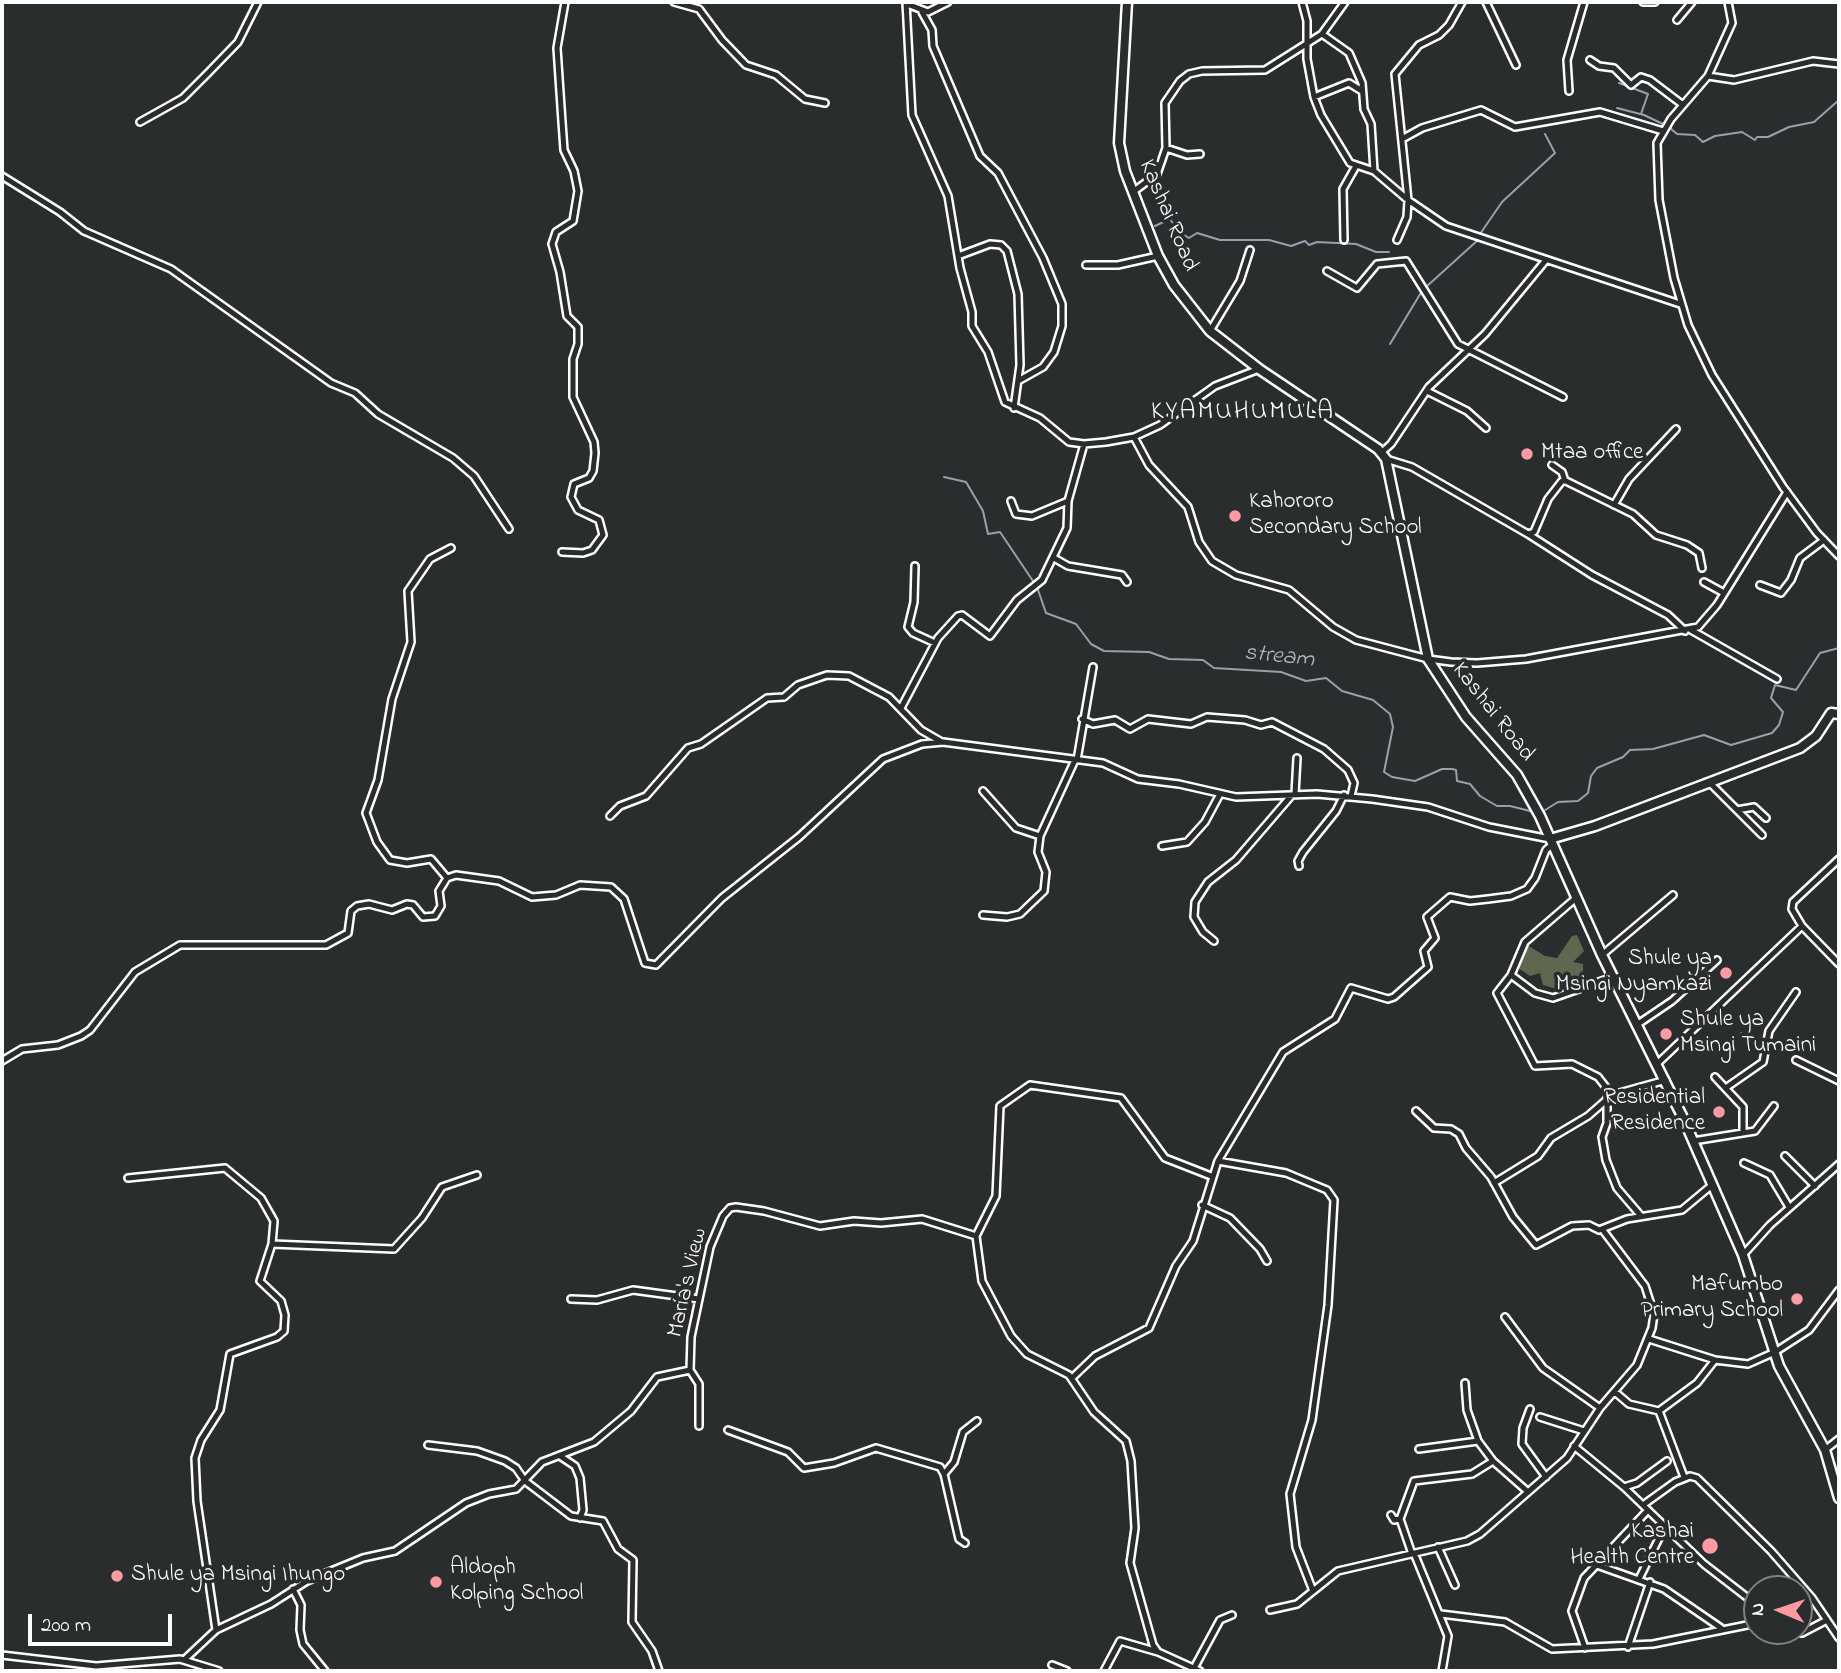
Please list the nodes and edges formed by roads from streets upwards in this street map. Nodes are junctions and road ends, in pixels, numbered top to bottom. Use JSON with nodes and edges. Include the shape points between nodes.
{"nodes":[{"id":1,"x":258,"y":2,"type":"edge"},
{"id":2,"x":565,"y":2,"type":"edge"},
{"id":3,"x":674,"y":2,"type":"edge"},
{"id":4,"x":948,"y":2,"type":"edge"},
{"id":5,"x":1127,"y":2,"type":"edge"},
{"id":6,"x":1302,"y":2,"type":"edge"},
{"id":7,"x":1345,"y":2,"type":"edge"},
{"id":8,"x":1462,"y":2,"type":"edge"},
{"id":9,"x":1486,"y":2,"type":"edge"},
{"id":10,"x":1584,"y":2,"type":"edge"},
{"id":11,"x":1643,"y":2,"type":"edge"},
{"id":12,"x":1655,"y":2,"type":"edge"},
{"id":13,"x":1692,"y":2,"type":"edge"},
{"id":14,"x":1727,"y":2,"type":"edge"},
{"id":15,"x":906,"y":3,"type":"edge"},
{"id":16,"x":922,"y":12,"type":"junction"},
{"id":17,"x":1677,"y":20,"type":"dead end"},
{"id":18,"x":1322,"y":34,"type":"junction"},
{"id":19,"x":1306,"y":43,"type":"junction"},
{"id":20,"x":1590,"y":60,"type":"dead end"},
{"id":21,"x":1839,"y":64,"type":"edge"},
{"id":22,"x":1516,"y":65,"type":"dead end"},
{"id":23,"x":1708,"y":76,"type":"junction"},
{"id":24,"x":1569,"y":90,"type":"dead end"},
{"id":25,"x":1362,"y":92,"type":"junction"},
{"id":26,"x":1314,"y":97,"type":"junction"},
{"id":27,"x":825,"y":103,"type":"dead end"},
{"id":28,"x":1683,"y":105,"type":"junction"},
{"id":29,"x":140,"y":122,"type":"dead end"},
{"id":30,"x":1663,"y":131,"type":"junction"},
{"id":31,"x":1402,"y":139,"type":"junction"},
{"id":32,"x":1166,"y":148,"type":"junction"},
{"id":33,"x":1200,"y":154,"type":"dead end"},
{"id":34,"x":1356,"y":166,"type":"junction"},
{"id":35,"x":1374,"y":171,"type":"junction"},
{"id":36,"x":2,"y":176,"type":"edge"},
{"id":37,"x":1133,"y":192,"type":"junction"},
{"id":38,"x":1408,"y":200,"type":"junction"},
{"id":39,"x":1345,"y":240,"type":"dead end"},
{"id":40,"x":1397,"y":240,"type":"dead end"},
{"id":41,"x":1250,"y":250,"type":"dead end"},
{"id":42,"x":958,"y":256,"type":"junction"},
{"id":43,"x":1158,"y":256,"type":"junction"},
{"id":44,"x":1546,"y":260,"type":"junction"},
{"id":45,"x":1086,"y":265,"type":"dead end"},
{"id":46,"x":1327,"y":271,"type":"dead end"},
{"id":47,"x":1681,"y":304,"type":"junction"},
{"id":48,"x":1210,"y":331,"type":"junction"},
{"id":49,"x":1468,"y":351,"type":"junction"},
{"id":50,"x":1259,"y":369,"type":"junction"},
{"id":51,"x":1018,"y":381,"type":"junction"},
{"id":52,"x":1427,"y":391,"type":"junction"},
{"id":53,"x":1563,"y":397,"type":"dead end"},
{"id":54,"x":1014,"y":408,"type":"junction"},
{"id":55,"x":1486,"y":428,"type":"dead end"},
{"id":56,"x":1676,"y":429,"type":"dead end"},
{"id":57,"x":1133,"y":437,"type":"junction"},
{"id":58,"x":1084,"y":444,"type":"junction"},
{"id":59,"x":1384,"y":456,"type":"junction"},
{"id":60,"x":1552,"y":465,"type":"dead end"},
{"id":61,"x":1565,"y":481,"type":"junction"},
{"id":62,"x":1787,"y":492,"type":"junction"},
{"id":63,"x":1011,"y":501,"type":"dead end"},
{"id":64,"x":1068,"y":501,"type":"junction"},
{"id":65,"x":1614,"y":505,"type":"junction"},
{"id":66,"x":509,"y":529,"type":"dead end"},
{"id":67,"x":1528,"y":534,"type":"junction"},
{"id":68,"x":1824,"y":540,"type":"junction"},
{"id":69,"x":451,"y":548,"type":"dead end"},
{"id":70,"x":562,"y":552,"type":"dead end"},
{"id":71,"x":1839,"y":556,"type":"edge"},
{"id":72,"x":1054,"y":558,"type":"junction"},
{"id":73,"x":915,"y":566,"type":"dead end"},
{"id":74,"x":1702,"y":568,"type":"dead end"},
{"id":75,"x":1127,"y":582,"type":"dead end"},
{"id":76,"x":1704,"y":582,"type":"dead end"},
{"id":77,"x":1760,"y":584,"type":"dead end"},
{"id":78,"x":1724,"y":593,"type":"junction"},
{"id":79,"x":1688,"y":630,"type":"junction"},
{"id":80,"x":935,"y":643,"type":"junction"},
{"id":81,"x":1428,"y":659,"type":"junction"},
{"id":82,"x":1093,"y":667,"type":"dead end"},
{"id":83,"x":1777,"y":679,"type":"dead end"},
{"id":84,"x":901,"y":708,"type":"junction"},
{"id":85,"x":1839,"y":714,"type":"edge"},
{"id":86,"x":1082,"y":719,"type":"junction"},
{"id":87,"x":943,"y":742,"type":"junction"},
{"id":88,"x":1297,"y":758,"type":"dead end"},
{"id":89,"x":1076,"y":760,"type":"junction"},
{"id":90,"x":1710,"y":783,"type":"junction"},
{"id":91,"x":983,"y":791,"type":"dead end"},
{"id":92,"x":1220,"y":794,"type":"junction"},
{"id":93,"x":1293,"y":795,"type":"junction"},
{"id":94,"x":1348,"y":796,"type":"junction"},
{"id":95,"x":1737,"y":810,"type":"junction"},
{"id":96,"x":610,"y":816,"type":"dead end"},
{"id":97,"x":1766,"y":818,"type":"dead end"},
{"id":98,"x":1762,"y":835,"type":"dead end"},
{"id":99,"x":1040,"y":836,"type":"junction"},
{"id":100,"x":1552,"y":841,"type":"junction"},
{"id":101,"x":1162,"y":846,"type":"dead end"},
{"id":102,"x":1839,"y":859,"type":"edge"},
{"id":103,"x":1299,"y":866,"type":"dead end"},
{"id":104,"x":447,"y":878,"type":"junction"},
{"id":105,"x":1673,"y":895,"type":"dead end"},
{"id":106,"x":1576,"y":898,"type":"junction"},
{"id":107,"x":983,"y":915,"type":"dead end"},
{"id":108,"x":1802,"y":926,"type":"junction"},
{"id":109,"x":1214,"y":941,"type":"dead end"},
{"id":110,"x":1602,"y":955,"type":"junction"},
{"id":111,"x":1717,"y":960,"type":"dead end"},
{"id":112,"x":1839,"y":964,"type":"edge"},
{"id":113,"x":1511,"y":975,"type":"junction"},
{"id":114,"x":1613,"y":976,"type":"junction"},
{"id":115,"x":1796,"y":992,"type":"dead end"},
{"id":116,"x":1638,"y":1024,"type":"junction"},
{"id":117,"x":1797,"y":1060,"type":"dead end"},
{"id":118,"x":2,"y":1061,"type":"edge"},
{"id":119,"x":1658,"y":1063,"type":"junction"},
{"id":120,"x":1715,"y":1077,"type":"dead end"},
{"id":121,"x":1666,"y":1080,"type":"junction"},
{"id":122,"x":1839,"y":1081,"type":"edge"},
{"id":123,"x":1727,"y":1087,"type":"junction"},
{"id":124,"x":1610,"y":1096,"type":"junction"},
{"id":125,"x":1774,"y":1106,"type":"dead end"},
{"id":126,"x":1416,"y":1111,"type":"dead end"},
{"id":127,"x":1743,"y":1133,"type":"junction"},
{"id":128,"x":1693,"y":1141,"type":"junction"},
{"id":129,"x":1785,"y":1156,"type":"dead end"},
{"id":130,"x":1218,"y":1161,"type":"junction"},
{"id":131,"x":1744,"y":1163,"type":"dead end"},
{"id":132,"x":1839,"y":1164,"type":"edge"},
{"id":133,"x":477,"y":1175,"type":"dead end"},
{"id":134,"x":1212,"y":1176,"type":"junction"},
{"id":135,"x":128,"y":1178,"type":"dead end"},
{"id":136,"x":1494,"y":1183,"type":"junction"},
{"id":137,"x":1712,"y":1185,"type":"junction"},
{"id":138,"x":1815,"y":1186,"type":"junction"},
{"id":139,"x":1202,"y":1205,"type":"junction"},
{"id":140,"x":1789,"y":1208,"type":"junction"},
{"id":141,"x":1641,"y":1216,"type":"junction"},
{"id":142,"x":1602,"y":1228,"type":"junction"},
{"id":143,"x":976,"y":1236,"type":"junction"},
{"id":144,"x":272,"y":1244,"type":"junction"},
{"id":145,"x":1743,"y":1255,"type":"junction"},
{"id":146,"x":1267,"y":1261,"type":"dead end"},
{"id":147,"x":1839,"y":1290,"type":"edge"},
{"id":148,"x":571,"y":1299,"type":"dead end"},
{"id":149,"x":699,"y":1299,"type":"junction"},
{"id":150,"x":1505,"y":1317,"type":"dead end"},
{"id":151,"x":1649,"y":1339,"type":"junction"},
{"id":152,"x":1775,"y":1352,"type":"junction"},
{"id":153,"x":1714,"y":1360,"type":"junction"},
{"id":154,"x":690,"y":1370,"type":"junction"},
{"id":155,"x":1072,"y":1378,"type":"junction"},
{"id":156,"x":1465,"y":1383,"type":"dead end"},
{"id":157,"x":1615,"y":1392,"type":"junction"},
{"id":158,"x":1600,"y":1408,"type":"junction"},
{"id":159,"x":1530,"y":1409,"type":"dead end"},
{"id":160,"x":1659,"y":1411,"type":"junction"},
{"id":161,"x":1540,"y":1417,"type":"dead end"},
{"id":162,"x":977,"y":1421,"type":"dead end"},
{"id":163,"x":699,"y":1426,"type":"dead end"},
{"id":164,"x":728,"y":1430,"type":"dead end"},
{"id":165,"x":1584,"y":1431,"type":"junction"},
{"id":166,"x":1839,"y":1439,"type":"edge"},
{"id":167,"x":1478,"y":1441,"type":"junction"},
{"id":168,"x":428,"y":1445,"type":"dead end"},
{"id":169,"x":1574,"y":1446,"type":"junction"},
{"id":170,"x":1419,"y":1449,"type":"dead end"},
{"id":171,"x":1825,"y":1450,"type":"junction"},
{"id":172,"x":560,"y":1455,"type":"junction"},
{"id":173,"x":1493,"y":1461,"type":"junction"},
{"id":174,"x":1667,"y":1461,"type":"dead end"},
{"id":175,"x":944,"y":1474,"type":"junction"},
{"id":176,"x":1546,"y":1476,"type":"junction"},
{"id":177,"x":1684,"y":1477,"type":"junction"},
{"id":178,"x":525,"y":1481,"type":"junction"},
{"id":179,"x":1624,"y":1487,"type":"junction"},
{"id":180,"x":1527,"y":1492,"type":"junction"},
{"id":181,"x":1839,"y":1498,"type":"edge"},
{"id":182,"x":1645,"y":1508,"type":"junction"},
{"id":183,"x":1391,"y":1515,"type":"dead end"},
{"id":184,"x":580,"y":1518,"type":"junction"},
{"id":185,"x":1400,"y":1519,"type":"junction"},
{"id":186,"x":1664,"y":1528,"type":"junction"},
{"id":187,"x":965,"y":1543,"type":"dead end"},
{"id":188,"x":1438,"y":1547,"type":"junction"},
{"id":189,"x":1413,"y":1554,"type":"junction"},
{"id":190,"x":1594,"y":1564,"type":"junction"},
{"id":191,"x":1639,"y":1579,"type":"junction"},
{"id":192,"x":1650,"y":1582,"type":"junction"},
{"id":193,"x":1455,"y":1585,"type":"dead end"},
{"id":194,"x":293,"y":1589,"type":"junction"},
{"id":195,"x":1313,"y":1591,"type":"junction"},
{"id":196,"x":1743,"y":1593,"type":"edge"},
{"id":197,"x":1270,"y":1610,"type":"dead end"},
{"id":198,"x":1441,"y":1614,"type":"junction"},
{"id":199,"x":1232,"y":1615,"type":"dead end"},
{"id":200,"x":1827,"y":1620,"type":"junction"},
{"id":201,"x":1743,"y":1625,"type":"edge"},
{"id":202,"x":1813,"y":1627,"type":"edge"},
{"id":203,"x":1721,"y":1628,"type":"junction"},
{"id":204,"x":216,"y":1630,"type":"junction"},
{"id":205,"x":1839,"y":1638,"type":"edge"},
{"id":206,"x":1628,"y":1647,"type":"junction"},
{"id":207,"x":1586,"y":1648,"type":"junction"},
{"id":208,"x":1158,"y":1652,"type":"junction"},
{"id":209,"x":2,"y":1655,"type":"edge"},
{"id":210,"x":184,"y":1660,"type":"junction"},
{"id":211,"x":1052,"y":1665,"type":"dead end"},
{"id":212,"x":1195,"y":1670,"type":"edge"},
{"id":213,"x":219,"y":1671,"type":"edge"},
{"id":214,"x":325,"y":1671,"type":"edge"},
{"id":215,"x":659,"y":1671,"type":"edge"},
{"id":216,"x":1066,"y":1671,"type":"edge"},
{"id":217,"x":1104,"y":1671,"type":"edge"},
{"id":218,"x":1441,"y":1671,"type":"edge"}],
"edges":[{"from":1,"to":29,"type":"street","via":[[238,42],[208,73],[183,98]]},
{"from":2,"to":70,"type":"street","via":[[557,48],[562,122],[564,150],[575,171],[578,191],[573,221],[556,232],[552,244],[567,316],[578,327],[573,397],[595,453],[593,471],[589,478],[574,484],[571,497],[578,510],[598,520],[603,535],[592,550]]},
{"from":3,"to":27,"type":"street","via":[[699,9],[746,65],[775,75],[805,99]]},
{"from":4,"to":16,"type":"street"},
{"from":5,"to":37,"type":"street","name":"Kashai Road","via":[[1119,137]]},
{"from":6,"to":19,"type":"street"},
{"from":7,"to":18,"type":"street"},
{"from":8,"to":31,"type":"street","via":[[1439,35],[1419,46],[1395,74]]},
{"from":9,"to":22,"type":"street"},
{"from":10,"to":24,"type":"street","via":[[1567,60]]},
{"from":11,"to":12,"type":"street"},
{"from":13,"to":17,"type":"street"},
{"from":14,"to":23,"type":"street","via":[[1732,23]]},
{"from":15,"to":16,"type":"street"},
{"from":15,"to":42,"type":"street","via":[[912,115],[948,196]]},
{"from":16,"to":51,"type":"street","via":[[980,156],[998,173],[1048,267],[1062,304],[1062,326],[1054,352],[1043,367]]},
{"from":18,"to":19,"type":"street"},
{"from":18,"to":25,"type":"street","via":[[1351,55]]},
{"from":19,"to":26,"type":"street"},
{"from":19,"to":32,"type":"street","via":[[1265,70],[1215,70],[1185,76],[1165,103]]},
{"from":20,"to":28,"type":"street","via":[[1614,68],[1631,85],[1641,77],[1650,80]]},
{"from":21,"to":23,"type":"street","via":[[1813,61],[1734,80]]},
{"from":23,"to":28,"type":"street"},
{"from":25,"to":26,"type":"street","via":[[1349,83]]},
{"from":25,"to":35,"type":"street","via":[[1371,124]]},
{"from":26,"to":34,"type":"street","via":[[1331,135],[1349,163]]},
{"from":28,"to":30,"type":"street"},
{"from":30,"to":31,"type":"street","via":[[1600,112],[1515,127],[1481,110]]},
{"from":30,"to":47,"type":"street","via":[[1656,152],[1656,174]]},
{"from":31,"to":38,"type":"street"},
{"from":32,"to":33,"type":"street"},
{"from":32,"to":37,"type":"street","via":[[1156,178]]},
{"from":34,"to":35,"type":"street"},
{"from":34,"to":39,"type":"street","via":[[1343,189]]},
{"from":35,"to":38,"type":"street"},
{"from":36,"to":66,"type":"street","via":[[84,232],[171,269],[331,383],[355,393],[378,414],[453,457],[474,476]]},
{"from":37,"to":43,"type":"street","name":"Kashai Road"},
{"from":38,"to":40,"type":"street","via":[[1407,218]]},
{"from":38,"to":44,"type":"street","via":[[1446,226]]},
{"from":41,"to":48,"type":"street","via":[[1240,281]]},
{"from":42,"to":51,"type":"street","via":[[990,244],[1006,251],[1018,294]]},
{"from":42,"to":54,"type":"street","via":[[973,330],[988,352],[1003,400]]},
{"from":43,"to":45,"type":"street","via":[[1118,265]]},
{"from":43,"to":48,"type":"street","name":"Kashai Road"},
{"from":44,"to":47,"type":"street"},
{"from":44,"to":49,"type":"street"},
{"from":46,"to":49,"type":"street","via":[[1357,288],[1377,264],[1406,261],[1452,337]]},
{"from":47,"to":62,"type":"street","via":[[1706,365]]},
{"from":48,"to":50,"type":"street","name":"Kashai Road"},
{"from":49,"to":52,"type":"street"},
{"from":49,"to":53,"type":"street"},
{"from":50,"to":57,"type":"street","via":[[1215,386],[1180,414]]},
{"from":50,"to":59,"type":"street","name":"Kashai Road"},
{"from":51,"to":54,"type":"street"},
{"from":52,"to":55,"type":"street","via":[[1466,411]]},
{"from":52,"to":59,"type":"street"},
{"from":54,"to":58,"type":"street","via":[[1040,418],[1064,439]]},
{"from":56,"to":65,"type":"street","via":[[1629,479]]},
{"from":57,"to":58,"type":"street"},
{"from":57,"to":81,"type":"street","via":[[1149,465],[1188,508],[1199,542],[1212,561],[1236,575],[1289,590],[1356,639]]},
{"from":58,"to":64,"type":"street"},
{"from":59,"to":67,"type":"street","via":[[1412,467]]},
{"from":59,"to":81,"type":"street","name":"Kashai Road"},
{"from":60,"to":61,"type":"street"},
{"from":61,"to":65,"type":"street"},
{"from":61,"to":67,"type":"street","via":[[1543,507],[1534,532]]},
{"from":62,"to":68,"type":"street"},
{"from":62,"to":78,"type":"street"},
{"from":63,"to":64,"type":"street","via":[[1013,512],[1026,516],[1046,513]]},
{"from":64,"to":72,"type":"street","via":[[1069,523]]},
{"from":65,"to":74,"type":"street","via":[[1633,514],[1656,535],[1695,550]]},
{"from":67,"to":79,"type":"street"},
{"from":68,"to":71,"type":"street"},
{"from":68,"to":77,"type":"street","via":[[1800,558],[1780,593]]},
{"from":69,"to":104,"type":"street","via":[[430,559],[408,591],[411,642],[392,699],[378,780],[366,813],[390,860],[431,859]]},
{"from":72,"to":75,"type":"street","via":[[1068,566],[1122,575]]},
{"from":72,"to":80,"type":"street","via":[[1042,580],[1017,600],[990,636],[961,615]]},
{"from":73,"to":80,"type":"street","via":[[908,627]]},
{"from":76,"to":78,"type":"street"},
{"from":78,"to":79,"type":"street","via":[[1706,620]]},
{"from":79,"to":81,"type":"street","via":[[1502,662]]},
{"from":79,"to":83,"type":"street"},
{"from":80,"to":84,"type":"street"},
{"from":81,"to":100,"type":"street","name":"Kashai Road","via":[[1466,717],[1517,775]]},
{"from":82,"to":86,"type":"street"},
{"from":84,"to":87,"type":"street","via":[[921,730]]},
{"from":84,"to":96,"type":"street","via":[[889,696],[844,674],[804,682],[784,697],[762,701],[701,744],[688,748],[646,796],[620,806]]},
{"from":85,"to":90,"type":"street","via":[[1831,713],[1816,736],[1800,748]]},
{"from":86,"to":89,"type":"street"},
{"from":86,"to":94,"type":"street","via":[[1093,723],[1115,720],[1130,729],[1148,719],[1191,724],[1207,717],[1261,725],[1272,722],[1324,749],[1348,770],[1354,779]]},
{"from":87,"to":89,"type":"street"},
{"from":87,"to":104,"type":"street","via":[[922,744],[883,759],[799,837],[722,898],[656,965],[645,963],[624,899],[611,887],[580,885],[556,895],[532,897],[492,879]]},
{"from":88,"to":93,"type":"street"},
{"from":89,"to":92,"type":"street","via":[[1103,763],[1150,782]]},
{"from":89,"to":99,"type":"street"},
{"from":90,"to":95,"type":"street"},
{"from":90,"to":100,"type":"street"},
{"from":91,"to":99,"type":"street","via":[[1016,828]]},
{"from":92,"to":93,"type":"street"},
{"from":92,"to":101,"type":"street","via":[[1205,822],[1187,842]]},
{"from":93,"to":94,"type":"street"},
{"from":93,"to":109,"type":"street","via":[[1236,860],[1208,882],[1195,902],[1194,917]]},
{"from":94,"to":100,"type":"street","via":[[1428,807]]},
{"from":94,"to":103,"type":"street","via":[[1303,852]]},
{"from":95,"to":97,"type":"street","via":[[1754,807]]},
{"from":95,"to":98,"type":"street"},
{"from":99,"to":107,"type":"street","via":[[1044,891],[1020,914]]},
{"from":100,"to":106,"type":"street","name":"Kashai Road"},
{"from":100,"to":130,"type":"street","via":[[1527,889],[1488,899],[1450,897],[1427,917],[1435,936],[1423,951],[1428,967],[1394,997],[1351,988],[1335,1019],[1283,1052]]},
{"from":102,"to":108,"type":"street","via":[[1794,902],[1792,912]]},
{"from":104,"to":118,"type":"street","via":[[439,891],[442,906],[435,916],[423,917],[407,904],[393,910],[357,906],[351,911],[348,933],[326,945],[180,945],[135,972],[81,1036],[58,1045],[22,1049]]},
{"from":105,"to":110,"type":"street"},
{"from":106,"to":110,"type":"street","name":"Kashai Road"},
{"from":106,"to":113,"type":"street","via":[[1525,942]]},
{"from":108,"to":112,"type":"street"},
{"from":108,"to":119,"type":"street"},
{"from":110,"to":114,"type":"street","name":"Kashai Road"},
{"from":111,"to":116,"type":"street","via":[[1672,1001]]},
{"from":113,"to":114,"type":"street","via":[[1535,993],[1553,998]]},
{"from":113,"to":124,"type":"street","via":[[1497,993],[1535,1066],[1572,1064],[1598,1077]]},
{"from":114,"to":116,"type":"street","name":"Kashai Road"},
{"from":115,"to":123,"type":"street","via":[[1769,1031],[1763,1062]]},
{"from":116,"to":119,"type":"street","name":"Kashai Road"},
{"from":117,"to":122,"type":"street"},
{"from":119,"to":121,"type":"street","name":"Kashai Road"},
{"from":120,"to":123,"type":"street"},
{"from":121,"to":124,"type":"street"},
{"from":121,"to":128,"type":"street","name":"Kashai Road"},
{"from":123,"to":127,"type":"street","via":[[1743,1107]]},
{"from":124,"to":136,"type":"street","via":[[1588,1116],[1550,1138],[1538,1156]]},
{"from":124,"to":141,"type":"street","via":[[1602,1137],[1606,1160],[1616,1188]]},
{"from":125,"to":127,"type":"street","via":[[1757,1129]]},
{"from":126,"to":136,"type":"street","via":[[1434,1128],[1459,1134]]},
{"from":127,"to":128,"type":"street"},
{"from":128,"to":137,"type":"street","name":"Kashai Road"},
{"from":129,"to":138,"type":"street"},
{"from":130,"to":134,"type":"street"},
{"from":130,"to":195,"type":"street","via":[[1286,1173],[1327,1191],[1334,1200],[1328,1305],[1312,1420],[1290,1494],[1296,1547]]},
{"from":131,"to":140,"type":"street","via":[[1770,1175]]},
{"from":132,"to":138,"type":"street"},
{"from":133,"to":144,"type":"street","via":[[442,1187],[394,1249]]},
{"from":134,"to":139,"type":"street"},
{"from":134,"to":143,"type":"street","via":[[1166,1158],[1121,1098],[1030,1085],[1000,1105],[996,1196]]},
{"from":135,"to":144,"type":"street","via":[[225,1168],[268,1207],[274,1221]]},
{"from":136,"to":142,"type":"street","via":[[1533,1245],[1572,1226]]},
{"from":137,"to":141,"type":"street","via":[[1682,1210]]},
{"from":137,"to":145,"type":"street","name":"Kashai Road"},
{"from":138,"to":140,"type":"street"},
{"from":139,"to":146,"type":"street","via":[[1230,1218]]},
{"from":139,"to":155,"type":"street","via":[[1193,1241],[1176,1266],[1149,1328],[1095,1356]]},
{"from":140,"to":145,"type":"street"},
{"from":141,"to":142,"type":"street"},
{"from":142,"to":151,"type":"street","via":[[1651,1299],[1654,1314]]},
{"from":143,"to":149,"type":"street","name":"Maria's View","via":[[922,1219],[820,1226],[764,1211],[730,1208],[710,1247]]},
{"from":143,"to":155,"type":"street","via":[[982,1281],[1011,1336],[1027,1354]]},
{"from":144,"to":204,"type":"street","via":[[260,1281],[281,1301],[284,1331],[229,1354],[220,1410],[195,1458]]},
{"from":145,"to":152,"type":"street","name":"Kashai Road"},
{"from":147,"to":152,"type":"street","via":[[1810,1330]]},
{"from":148,"to":149,"type":"street","via":[[597,1300],[633,1290]]},
{"from":149,"to":154,"type":"street","name":"Maria's View"},
{"from":150,"to":158,"type":"street","via":[[1543,1368]]},
{"from":151,"to":153,"type":"street"},
{"from":151,"to":157,"type":"street","via":[[1637,1365]]},
{"from":152,"to":153,"type":"street","via":[[1741,1366]]},
{"from":152,"to":171,"type":"street","name":"Kashai Road"},
{"from":153,"to":160,"type":"street","via":[[1698,1383]]},
{"from":154,"to":163,"type":"street","via":[[699,1388]]},
{"from":154,"to":172,"type":"street","name":"Maria's View","via":[[657,1377],[631,1411],[594,1442]]},
{"from":155,"to":208,"type":"street","via":[[1087,1404],[1123,1435],[1129,1450],[1135,1528],[1130,1563]]},
{"from":156,"to":167,"type":"street","via":[[1466,1410]]},
{"from":157,"to":158,"type":"street"},
{"from":157,"to":160,"type":"street","via":[[1625,1403]]},
{"from":158,"to":165,"type":"street"},
{"from":159,"to":176,"type":"street","via":[[1522,1444]]},
{"from":160,"to":177,"type":"street"},
{"from":161,"to":165,"type":"street"},
{"from":162,"to":175,"type":"street","via":[[963,1432],[954,1462]]},
{"from":164,"to":175,"type":"street","via":[[788,1452],[804,1468],[876,1448],[940,1467]]},
{"from":165,"to":169,"type":"street"},
{"from":166,"to":171,"type":"street"},
{"from":167,"to":170,"type":"street"},
{"from":167,"to":173,"type":"street"},
{"from":168,"to":178,"type":"street","via":[[497,1458],[512,1464]]},
{"from":169,"to":176,"type":"street"},
{"from":169,"to":179,"type":"street"},
{"from":171,"to":181,"type":"street","name":"Kashai Road"},
{"from":172,"to":178,"type":"street","name":"Maria's View","via":[[542,1462]]},
{"from":172,"to":184,"type":"street","via":[[575,1466],[580,1478]]},
{"from":173,"to":180,"type":"street"},
{"from":173,"to":185,"type":"street","via":[[1472,1474],[1414,1480]]},
{"from":174,"to":179,"type":"street"},
{"from":175,"to":187,"type":"street","via":[[959,1539]]},
{"from":176,"to":180,"type":"street"},
{"from":177,"to":182,"type":"street"},
{"from":177,"to":200,"type":"street","via":[[1697,1478],[1722,1500]]},
{"from":178,"to":184,"type":"street"},
{"from":178,"to":194,"type":"street","name":"Maria's View","via":[[516,1489],[466,1503],[406,1546],[363,1558]]},
{"from":179,"to":182,"type":"street"},
{"from":180,"to":188,"type":"street","via":[[1480,1534]]},
{"from":182,"to":186,"type":"street"},
{"from":182,"to":190,"type":"street"},
{"from":183,"to":185,"type":"street"},
{"from":184,"to":215,"type":"street","via":[[603,1521],[618,1549],[633,1560],[632,1622],[652,1651]]},
{"from":185,"to":189,"type":"street"},
{"from":186,"to":191,"type":"street"},
{"from":186,"to":196,"type":"street"},
{"from":188,"to":189,"type":"street"},
{"from":188,"to":193,"type":"street"},
{"from":189,"to":195,"type":"street","via":[[1338,1571]]},
{"from":189,"to":198,"type":"street"},
{"from":190,"to":191,"type":"street"},
{"from":190,"to":207,"type":"street","via":[[1572,1611]]},
{"from":191,"to":192,"type":"street"},
{"from":192,"to":203,"type":"street"},
{"from":192,"to":206,"type":"street"},
{"from":194,"to":204,"type":"street","name":"Maria's View"},
{"from":194,"to":214,"type":"street","via":[[301,1605],[303,1644]]},
{"from":195,"to":197,"type":"street","via":[[1297,1604]]},
{"from":198,"to":207,"type":"street","via":[[1505,1622],[1552,1648]]},
{"from":198,"to":218,"type":"street","via":[[1448,1647]]},
{"from":199,"to":212,"type":"street","via":[[1220,1620]]},
{"from":200,"to":202,"type":"street"},
{"from":200,"to":205,"type":"street"},
{"from":201,"to":203,"type":"street"},
{"from":203,"to":206,"type":"street"},
{"from":204,"to":210,"type":"street","name":"Maria's View"},
{"from":206,"to":207,"type":"street"},
{"from":208,"to":212,"type":"street"},
{"from":208,"to":217,"type":"street","via":[[1121,1641]]},
{"from":209,"to":210,"type":"street","via":[[96,1666]]},
{"from":210,"to":213,"type":"street"},
{"from":211,"to":216,"type":"street"}]}
